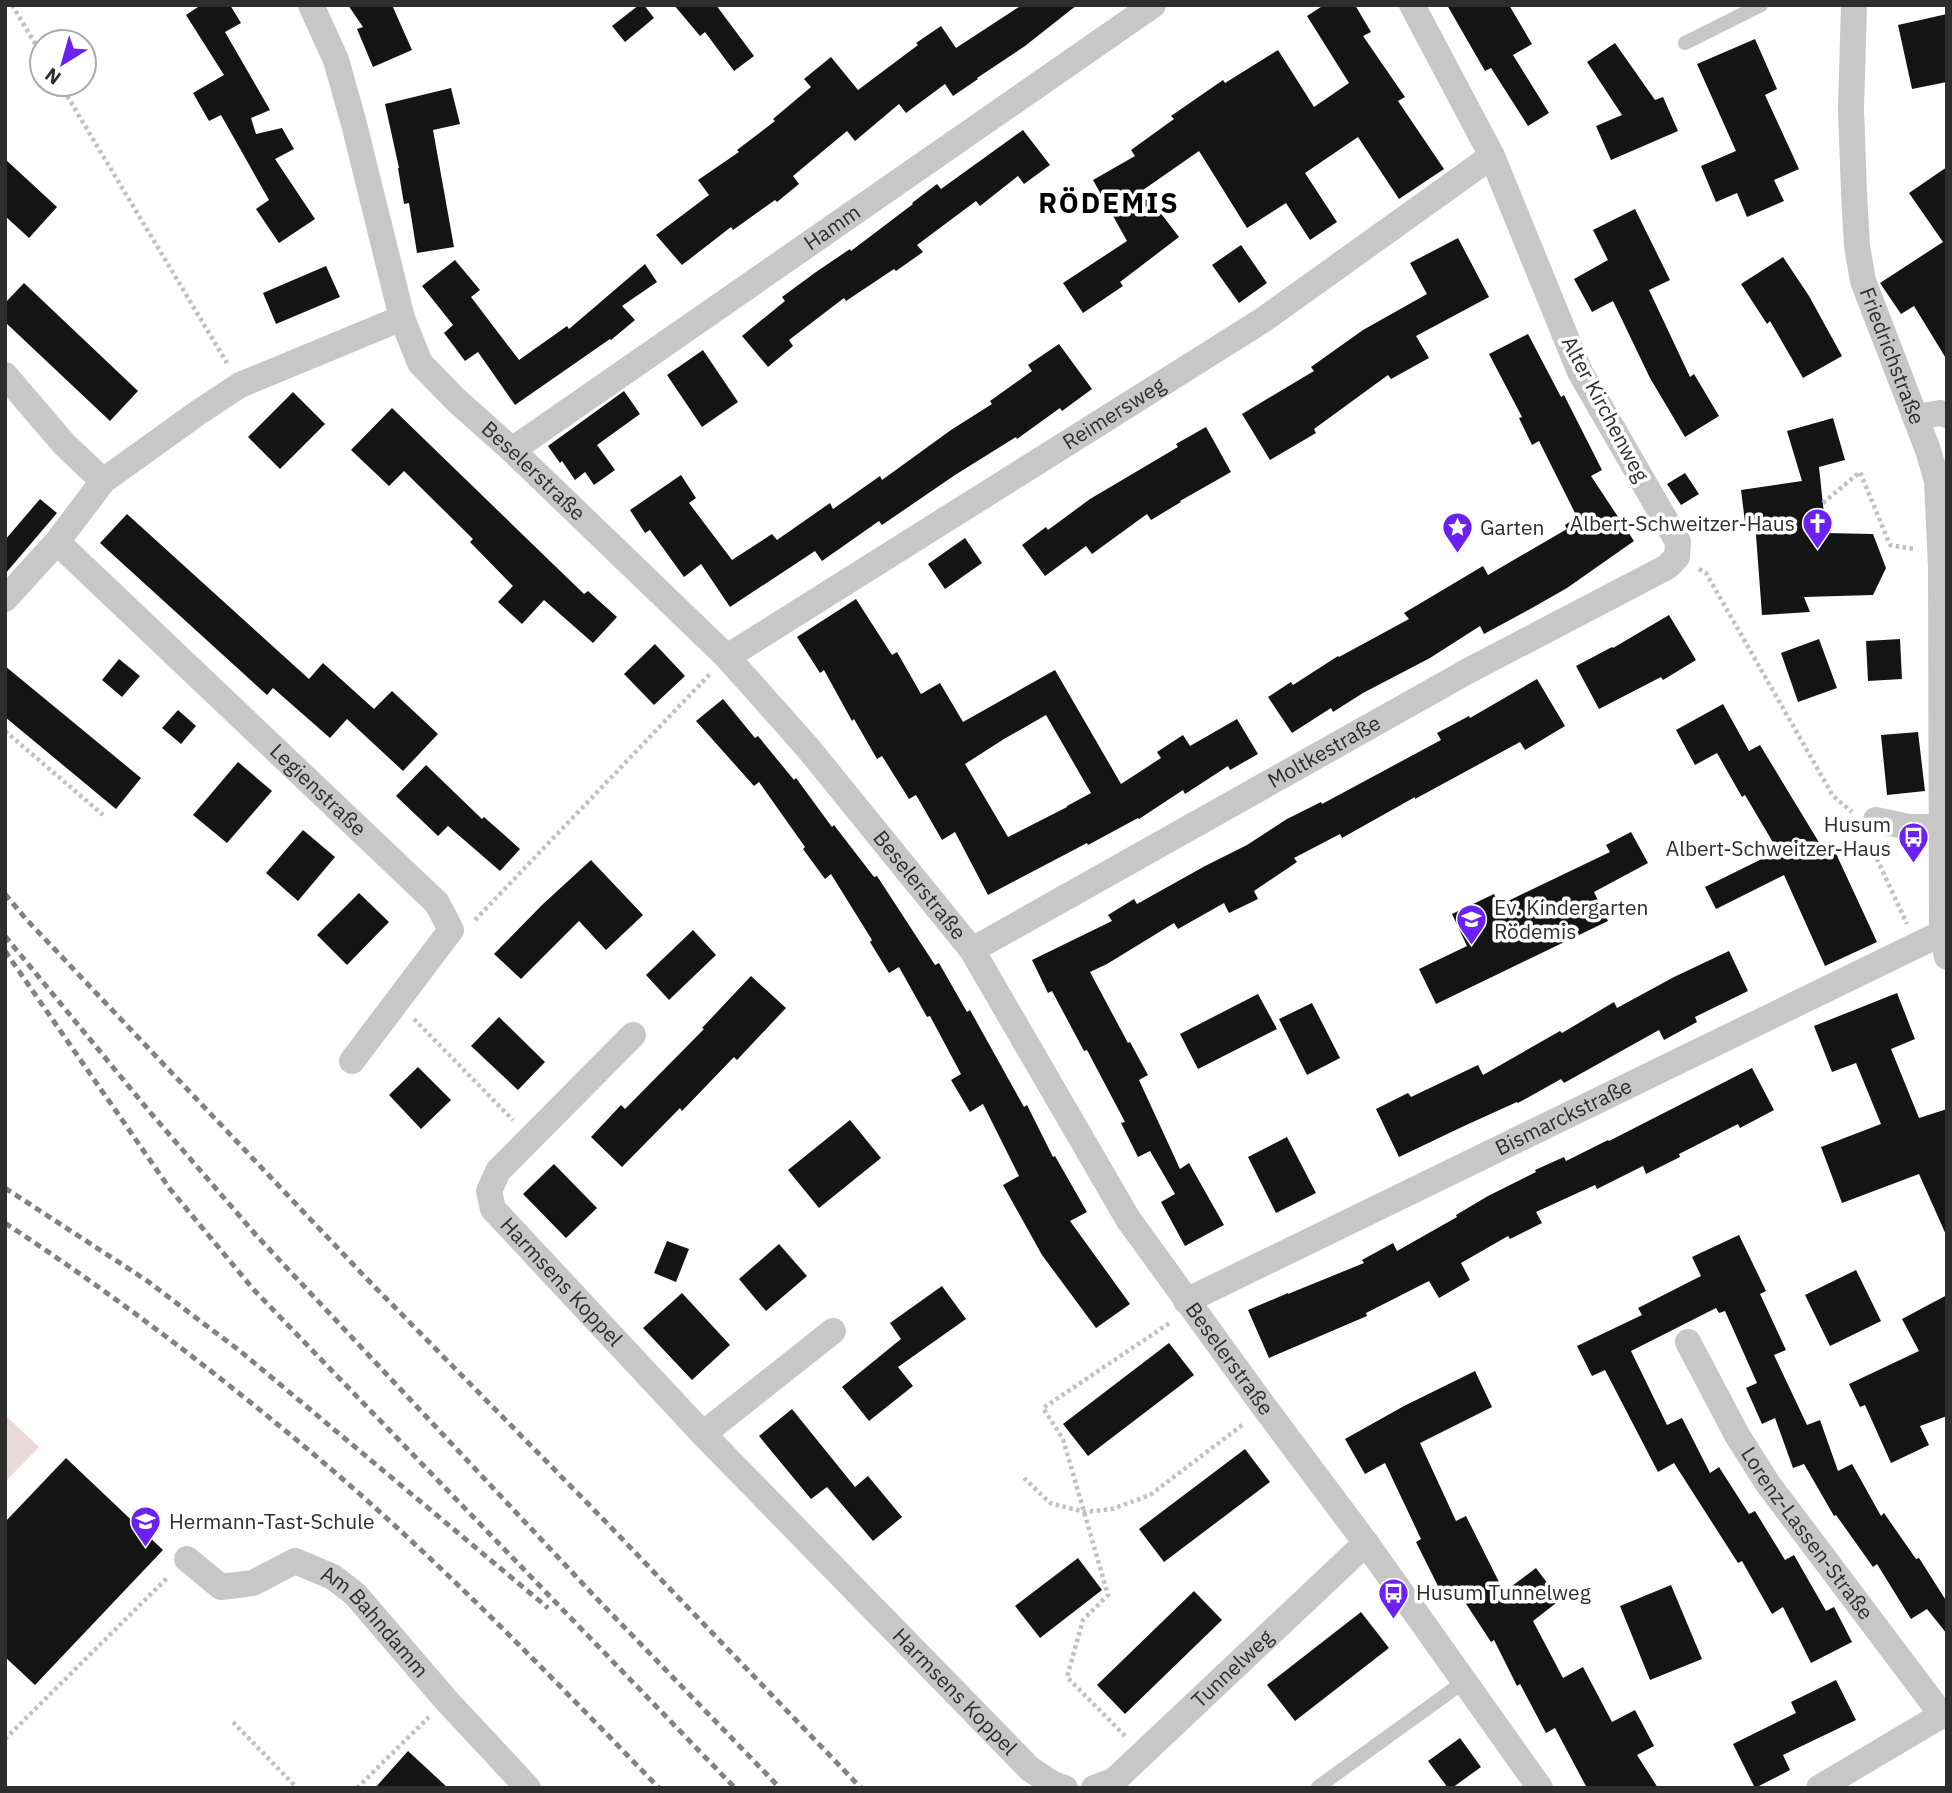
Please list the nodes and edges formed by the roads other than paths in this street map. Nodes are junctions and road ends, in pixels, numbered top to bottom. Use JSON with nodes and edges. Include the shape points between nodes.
{"nodes":[{"id":1,"x":311,"y":5,"type":"edge"},
{"id":2,"x":1153,"y":5,"type":"edge"},
{"id":3,"x":1412,"y":5,"type":"edge"},
{"id":4,"x":1761,"y":5,"type":"edge"},
{"id":5,"x":1854,"y":5,"type":"edge"},
{"id":6,"x":1685,"y":43,"type":"dead end"},
{"id":7,"x":1492,"y":156,"type":"junction"},
{"id":8,"x":402,"y":318,"type":"junction"},
{"id":9,"x":5,"y":376,"type":"edge"},
{"id":10,"x":1947,"y":415,"type":"edge"},
{"id":11,"x":1916,"y":417,"type":"junction"},
{"id":12,"x":512,"y":450,"type":"junction"},
{"id":13,"x":103,"y":481,"type":"junction"},
{"id":14,"x":57,"y":542,"type":"junction"},
{"id":15,"x":1677,"y":557,"type":"joint"},
{"id":16,"x":5,"y":599,"type":"edge"},
{"id":17,"x":727,"y":656,"type":"junction"},
{"id":18,"x":1941,"y":827,"type":"junction"},
{"id":19,"x":1872,"y":830,"type":"road end"},
{"id":20,"x":1945,"y":945,"type":"edge"},
{"id":21,"x":972,"y":950,"type":"junction"},
{"id":22,"x":633,"y":1035,"type":"dead end"},
{"id":23,"x":352,"y":1061,"type":"dead end"},
{"id":24,"x":1186,"y":1301,"type":"junction"},
{"id":25,"x":833,"y":1331,"type":"dead end"},
{"id":26,"x":1688,"y":1342,"type":"dead end"},
{"id":27,"x":703,"y":1434,"type":"junction"},
{"id":28,"x":1366,"y":1543,"type":"junction"},
{"id":29,"x":187,"y":1559,"type":"road end"},
{"id":30,"x":1465,"y":1681,"type":"junction"},
{"id":31,"x":1944,"y":1714,"type":"edge"},
{"id":32,"x":1318,"y":1787,"type":"edge"},
{"id":33,"x":528,"y":1788,"type":"edge"},
{"id":34,"x":1065,"y":1788,"type":"edge"},
{"id":35,"x":1094,"y":1788,"type":"edge"},
{"id":36,"x":1541,"y":1788,"type":"edge"},
{"id":37,"x":1819,"y":1788,"type":"edge"}],
"edges":[{"from":1,"to":8,"type":"street","name":"Beselerstraße","via":[[336,61]]},
{"from":2,"to":12,"type":"street","name":"Hamm"},
{"from":3,"to":7,"type":"street","name":"Alter Kirchenweg"},
{"from":4,"to":6,"type":"lane"},
{"from":5,"to":11,"type":"street","name":"Friedrichstraße","via":[[1851,109],[1857,246],[1863,281]]},
{"from":7,"to":15,"type":"street","name":"Alter Kirchenweg","via":[[1580,372],[1678,542]]},
{"from":7,"to":17,"type":"street","name":"Reimersweg","via":[[1263,320]]},
{"from":8,"to":12,"type":"street","name":"Beselerstraße","via":[[420,363]]},
{"from":8,"to":13,"type":"street","via":[[240,385]]},
{"from":9,"to":13,"type":"street"},
{"from":10,"to":11,"type":"street"},
{"from":11,"to":18,"type":"street","name":"Friedrichstraße","via":[[1937,481]]},
{"from":12,"to":17,"type":"street","name":"Beselerstraße"},
{"from":13,"to":14,"type":"street"},
{"from":14,"to":16,"type":"street"},
{"from":14,"to":23,"type":"street","name":"Legienstraße","via":[[437,903],[452,930]]},
{"from":15,"to":21,"type":"street","name":"Moltkestraße","via":[[1667,567],[1468,671]]},
{"from":17,"to":21,"type":"street","name":"Beselerstraße"},
{"from":18,"to":19,"type":"street"},
{"from":18,"to":20,"type":"street","name":"Friedrichstraße"},
{"from":20,"to":24,"type":"street","name":"Bismarckstraße","via":[[1917,945]]},
{"from":21,"to":24,"type":"street","name":"Beselerstraße","via":[[1128,1219]]},
{"from":22,"to":27,"type":"street","name":"Harmsens Koppel","via":[[498,1171],[489,1191],[493,1209]]},
{"from":24,"to":28,"type":"street","name":"Beselerstraße"},
{"from":25,"to":27,"type":"street"},
{"from":26,"to":31,"type":"street","name":"Lorenz-Lassen-Straße","via":[[1768,1484]]},
{"from":27,"to":34,"type":"street","name":"Harmsens Koppel","via":[[1030,1769]]},
{"from":28,"to":30,"type":"street","name":"Beselerstraße"},
{"from":28,"to":35,"type":"street","name":"Tunnelweg","via":[[1114,1781]]},
{"from":29,"to":33,"type":"street","name":"Am Bahndamm","via":[[221,1587],[253,1583],[295,1561],[333,1577],[355,1594]]},
{"from":30,"to":32,"type":"lane"},
{"from":30,"to":36,"type":"street","name":"Beselerstraße"},
{"from":31,"to":37,"type":"street","name":"Lorenz-Lassen-Straße"}]}
